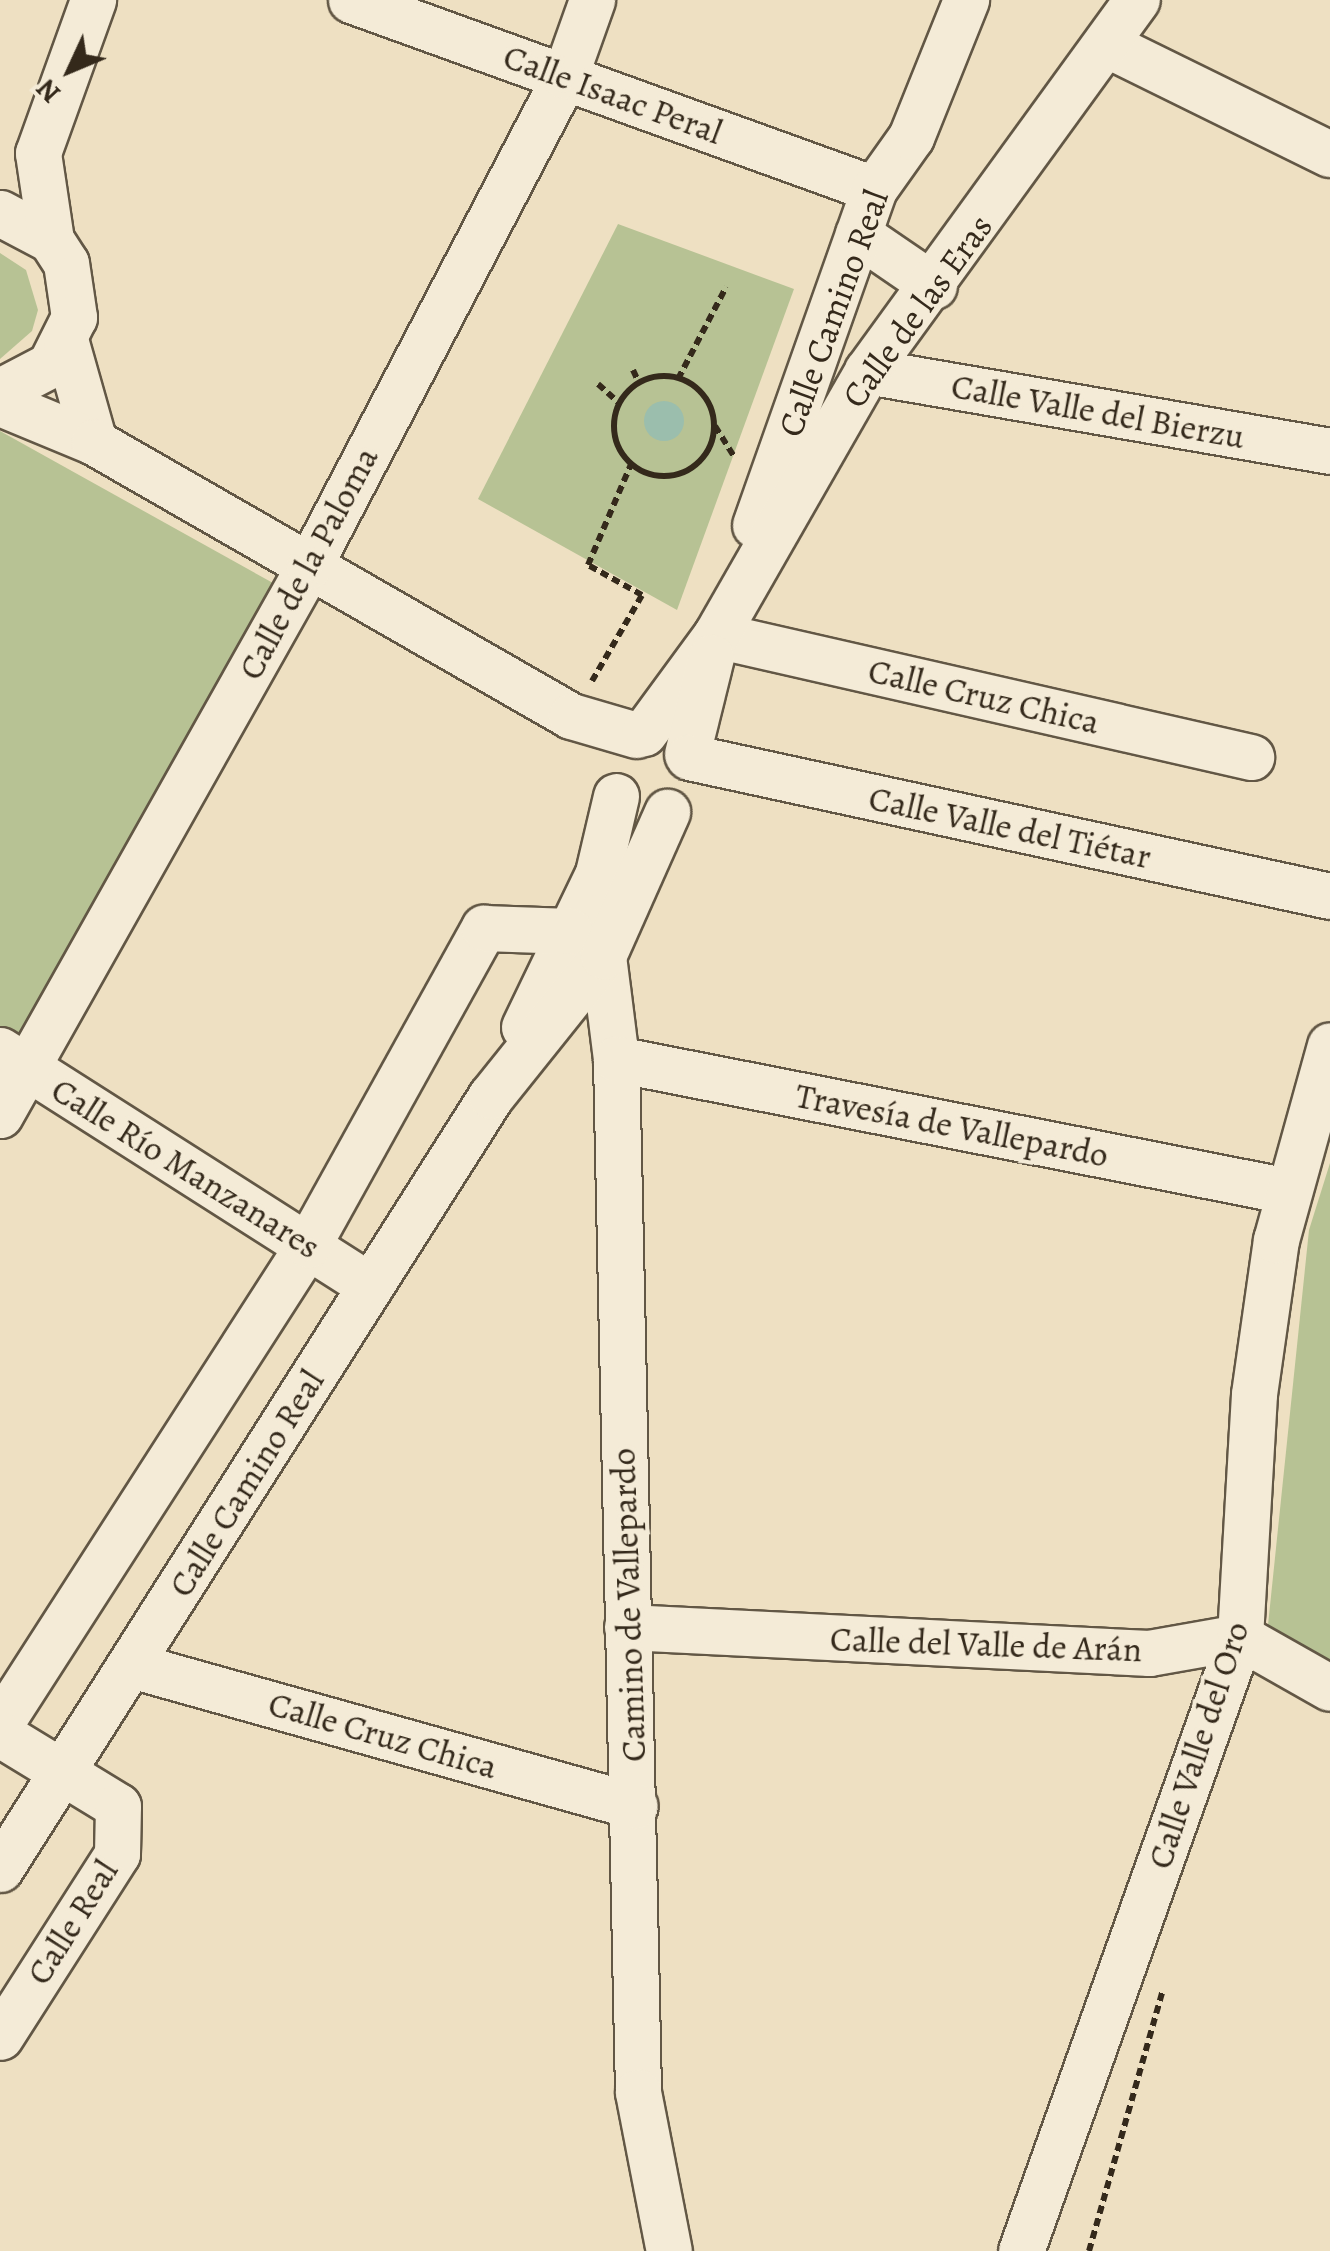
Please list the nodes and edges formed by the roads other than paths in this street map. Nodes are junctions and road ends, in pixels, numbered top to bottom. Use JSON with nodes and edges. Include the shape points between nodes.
{"nodes":[{"id":1,"x":93,"y":0,"type":"edge"},
{"id":2,"x":351,"y":0,"type":"edge"},
{"id":3,"x":592,"y":0,"type":"edge"},
{"id":4,"x":966,"y":0,"type":"edge"},
{"id":5,"x":1137,"y":0,"type":"edge"},
{"id":6,"x":1108,"y":45,"type":"junction"},
{"id":7,"x":565,"y":76,"type":"junction"},
{"id":8,"x":38,"y":154,"type":"junction"},
{"id":9,"x":1330,"y":154,"type":"edge"},
{"id":10,"x":0,"y":187,"type":"edge"},
{"id":11,"x":874,"y":188,"type":"junction"},
{"id":12,"x":0,"y":213,"type":"edge"},
{"id":13,"x":858,"y":234,"type":"junction"},
{"id":14,"x":50,"y":240,"type":"junction"},
{"id":15,"x":934,"y":286,"type":"junction"},
{"id":16,"x":66,"y":343,"type":"junction"},
{"id":17,"x":867,"y":371,"type":"junction"},
{"id":18,"x":0,"y":391,"type":"edge"},
{"id":19,"x":0,"y":403,"type":"edge"},
{"id":20,"x":94,"y":442,"type":"junction"},
{"id":21,"x":1330,"y":451,"type":"edge"},
{"id":22,"x":309,"y":566,"type":"junction"},
{"id":23,"x":716,"y":634,"type":"junction"},
{"id":24,"x":627,"y":756,"type":"junction"},
{"id":25,"x":688,"y":756,"type":"junction"},
{"id":26,"x":1251,"y":757,"type":"dead end"},
{"id":27,"x":667,"y":812,"type":"junction"},
{"id":28,"x":1330,"y":896,"type":"edge"},
{"id":29,"x":586,"y":943,"type":"junction"},
{"id":30,"x":1330,"y":1046,"type":"edge"},
{"id":31,"x":15,"y":1060,"type":"edge"},
{"id":32,"x":616,"y":1060,"type":"junction"},
{"id":33,"x":0,"y":1114,"type":"edge"},
{"id":34,"x":1288,"y":1191,"type":"junction"},
{"id":35,"x":308,"y":1245,"type":"junction"},
{"id":36,"x":370,"y":1286,"type":"junction"},
{"id":37,"x":628,"y":1628,"type":"junction"},
{"id":38,"x":1240,"y":1636,"type":"junction"},
{"id":39,"x":132,"y":1665,"type":"junction"},
{"id":40,"x":1330,"y":1688,"type":"edge"},
{"id":41,"x":0,"y":1724,"type":"edge"},
{"id":42,"x":0,"y":1734,"type":"edge"},
{"id":43,"x":64,"y":1770,"type":"junction"},
{"id":44,"x":634,"y":1806,"type":"junction"},
{"id":45,"x":0,"y":1869,"type":"edge"},
{"id":46,"x":0,"y":2036,"type":"edge"},
{"id":47,"x":670,"y":2251,"type":"edge"},
{"id":48,"x":1021,"y":2251,"type":"edge"}],
"edges":[{"from":1,"to":8,"type":"street"},
{"from":2,"to":7,"type":"street","name":"Calle Isaac Peral"},
{"from":3,"to":7,"type":"street","name":"Calle de la Paloma"},
{"from":4,"to":11,"type":"street","name":"Calle Camino Real","via":[[912,137]]},
{"from":5,"to":6,"type":"street","name":"Calle de las Eras"},
{"from":6,"to":9,"type":"street"},
{"from":6,"to":15,"type":"street","name":"Calle de las Eras"},
{"from":7,"to":11,"type":"street","name":"Calle Isaac Peral"},
{"from":7,"to":22,"type":"street","name":"Calle de la Paloma"},
{"from":8,"to":10,"type":"street"},
{"from":8,"to":14,"type":"street"},
{"from":11,"to":13,"type":"street","name":"Calle Camino Real"},
{"from":12,"to":14,"type":"street"},
{"from":13,"to":15,"type":"street"},
{"from":13,"to":23,"type":"street","name":"Calle Camino Real"},
{"from":14,"to":16,"type":"street","via":[[74,289]]},
{"from":15,"to":17,"type":"street","name":"Calle de las Eras"},
{"from":16,"to":18,"type":"street","via":[[29,382]]},
{"from":16,"to":20,"type":"street"},
{"from":17,"to":21,"type":"street","name":"Calle Valle del Bierzu"},
{"from":17,"to":23,"type":"street","name":"Calle de las Eras"},
{"from":19,"to":20,"type":"street"},
{"from":20,"to":22,"type":"street"},
{"from":22,"to":24,"type":"street","via":[[571,716]]},
{"from":22,"to":31,"type":"street","name":"Calle de la Paloma"},
{"from":23,"to":24,"type":"street","name":"Calle Camino Real"},
{"from":23,"to":25,"type":"street","name":"Calle Camino Real"},
{"from":23,"to":26,"type":"street","name":"Calle Cruz Chica"},
{"from":24,"to":25,"type":"street","name":"Calle Valle del Tiétar","via":[[669,736]]},
{"from":24,"to":27,"type":"street","via":[[644,815]]},
{"from":24,"to":29,"type":"street","name":"Calle Camino Real"},
{"from":25,"to":27,"type":"street","name":"Calle Camino Real","via":[[687,795]]},
{"from":25,"to":28,"type":"street","name":"Calle Valle del Tiétar"},
{"from":27,"to":29,"type":"street","name":"Calle Camino Real"},
{"from":29,"to":32,"type":"street","name":"Camino de Vallepardo"},
{"from":29,"to":35,"type":"street","via":[[484,928]]},
{"from":29,"to":36,"type":"street","name":"Calle Camino Real"},
{"from":30,"to":34,"type":"street","name":"Calle Valle del Oro"},
{"from":31,"to":33,"type":"street","name":"Calle de la Paloma"},
{"from":31,"to":35,"type":"street","name":"Calle Río Manzanares"},
{"from":32,"to":34,"type":"street","name":"Travesía de Vallepardo"},
{"from":32,"to":37,"type":"street","name":"Camino de Vallepardo"},
{"from":34,"to":38,"type":"street","name":"Calle Valle del Oro","via":[[1254,1394]]},
{"from":35,"to":36,"type":"street","name":"Calle Río Manzanares"},
{"from":35,"to":41,"type":"street"},
{"from":36,"to":39,"type":"street","name":"Calle Camino Real"},
{"from":37,"to":38,"type":"street","name":"Calle del Valle de Arán","via":[[1148,1653]]},
{"from":37,"to":44,"type":"street","name":"Camino de Vallepardo"},
{"from":38,"to":40,"type":"street"},
{"from":38,"to":48,"type":"street","name":"Calle Valle del Oro"},
{"from":39,"to":43,"type":"street","name":"Calle Camino Real"},
{"from":39,"to":44,"type":"street","name":"Calle Cruz Chica"},
{"from":42,"to":43,"type":"street"},
{"from":43,"to":45,"type":"street","name":"Calle Camino Real"},
{"from":43,"to":46,"type":"street","name":"Calle Real","via":[[118,1806],[117,1854]]},
{"from":44,"to":47,"type":"street","name":"Camino de Vallepardo","via":[[638,2092]]}]}
